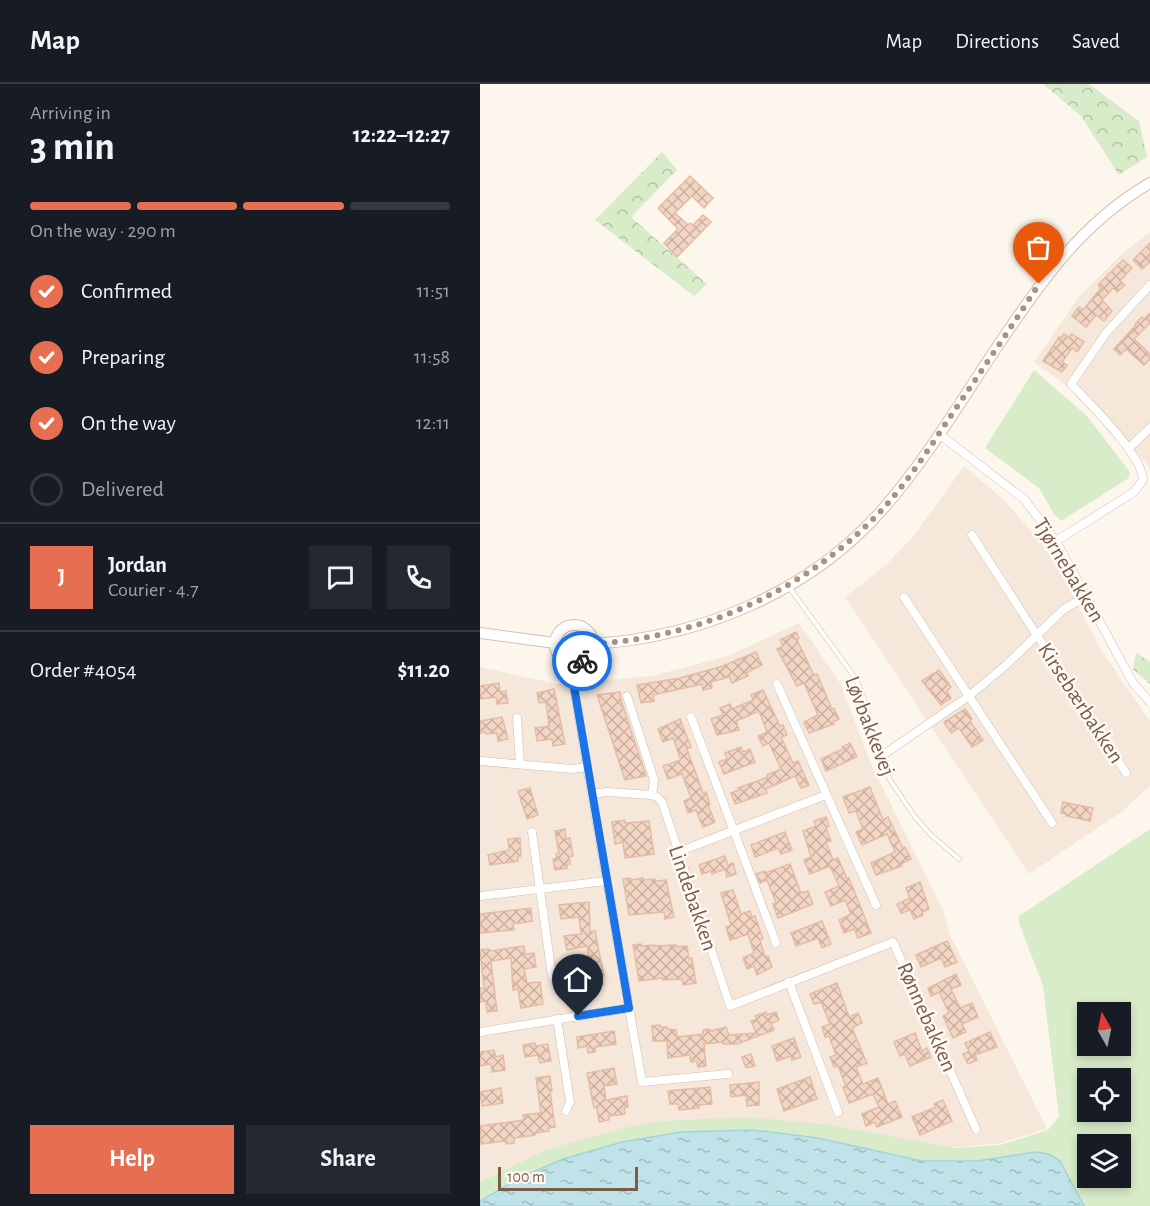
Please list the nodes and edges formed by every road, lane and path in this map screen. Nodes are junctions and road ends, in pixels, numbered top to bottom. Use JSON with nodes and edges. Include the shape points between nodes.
{"nodes":[{"id":1,"x":1150,"y":183,"type":"edge"},
{"id":2,"x":1150,"y":285,"type":"edge"},
{"id":3,"x":1150,"y":428,"type":"edge"},
{"id":4,"x":939,"y":434,"type":"junction"},
{"id":5,"x":1129,"y":448,"type":"junction"},
{"id":6,"x":972,"y":535,"type":"dead end"},
{"id":7,"x":1056,"y":541,"type":"junction"},
{"id":8,"x":789,"y":586,"type":"junction"},
{"id":9,"x":1087,"y":596,"type":"junction"},
{"id":10,"x":904,"y":597,"type":"dead end"},
{"id":11,"x":480,"y":633,"type":"edge"},
{"id":12,"x":1037,"y":634,"type":"junction"},
{"id":13,"x":555,"y":643,"type":"junction"},
{"id":14,"x":593,"y":644,"type":"junction"},
{"id":15,"x":574,"y":663,"type":"junction"},
{"id":16,"x":777,"y":684,"type":"dead end"},
{"id":17,"x":627,"y":696,"type":"dead end"},
{"id":18,"x":969,"y":696,"type":"junction"},
{"id":19,"x":1150,"y":702,"type":"edge"},
{"id":20,"x":691,"y":717,"type":"dead end"},
{"id":21,"x":517,"y":718,"type":"dead end"},
{"id":22,"x":880,"y":757,"type":"junction"},
{"id":23,"x":480,"y":761,"type":"edge"},
{"id":24,"x":520,"y":764,"type":"junction"},
{"id":25,"x":587,"y":767,"type":"junction"},
{"id":26,"x":1126,"y":773,"type":"dead end"},
{"id":27,"x":592,"y":794,"type":"junction"},
{"id":28,"x":652,"y":795,"type":"junction"},
{"id":29,"x":826,"y":795,"type":"junction"},
{"id":30,"x":1052,"y":823,"type":"dead end"},
{"id":31,"x":532,"y":831,"type":"dead end"},
{"id":32,"x":732,"y":831,"type":"junction"},
{"id":33,"x":678,"y":852,"type":"junction"},
{"id":34,"x":959,"y":859,"type":"dead end"},
{"id":35,"x":606,"y":881,"type":"junction"},
{"id":36,"x":540,"y":890,"type":"junction"},
{"id":37,"x":480,"y":896,"type":"edge"},
{"id":38,"x":876,"y":905,"type":"dead end"},
{"id":39,"x":776,"y":943,"type":"dead end"},
{"id":40,"x":552,"y":976,"type":"dead end"},
{"id":41,"x":789,"y":982,"type":"junction"},
{"id":42,"x":730,"y":1005,"type":"joint"},
{"id":43,"x":629,"y":1008,"type":"junction"},
{"id":44,"x":557,"y":1019,"type":"junction"},
{"id":45,"x":480,"y":1032,"type":"edge"},
{"id":46,"x":728,"y":1074,"type":"dead end"},
{"id":47,"x":566,"y":1111,"type":"dead end"},
{"id":48,"x":838,"y":1112,"type":"dead end"},
{"id":49,"x":976,"y":1128,"type":"dead end"}],
"edges":[{"from":1,"to":4,"type":"street","via":[[1103,216],[1039,284]]},
{"from":2,"to":5,"type":"street","via":[[1106,333],[1071,384]]},
{"from":3,"to":5,"type":"street"},
{"from":4,"to":7,"type":"street","name":"Tjørnebakken","via":[[1024,499]]},
{"from":4,"to":8,"type":"street","via":[[881,511],[850,542]]},
{"from":5,"to":7,"type":"street","via":[[1143,474],[1140,486]]},
{"from":6,"to":12,"type":"street","name":"Kirsebærbakken"},
{"from":7,"to":9,"type":"street","name":"Tjørnebakken"},
{"from":8,"to":14,"type":"street","via":[[694,626],[651,637]]},
{"from":8,"to":22,"type":"lane","name":"Løvbakkevej","via":[[856,679],[866,701]]},
{"from":9,"to":12,"type":"street","name":"Kirsebærbakken","via":[[1064,609]]},
{"from":9,"to":19,"type":"street","name":"Tjørnebakken","via":[[1133,683]]},
{"from":10,"to":18,"type":"street"},
{"from":11,"to":13,"type":"street"},
{"from":12,"to":18,"type":"street","name":"Kirsebærbakken"},
{"from":12,"to":26,"type":"street","name":"Kirsebærbakken"},
{"from":13,"to":14,"type":"street","via":[[561,630],[574,625],[588,630]]},
{"from":13,"to":15,"type":"street","via":[[561,657]]},
{"from":14,"to":15,"type":"street","via":[[588,657]]},
{"from":15,"to":25,"type":"street","via":[[573,681]]},
{"from":16,"to":29,"type":"street"},
{"from":17,"to":28,"type":"street","name":"Lindebakken","via":[[654,780]]},
{"from":18,"to":22,"type":"street","name":"Kirsebærbakken"},
{"from":18,"to":30,"type":"street"},
{"from":20,"to":32,"type":"street"},
{"from":21,"to":24,"type":"street"},
{"from":22,"to":34,"type":"lane","name":"Løvbakkevej","via":[[915,817]]},
{"from":23,"to":24,"type":"street"},
{"from":24,"to":25,"type":"street"},
{"from":25,"to":27,"type":"street"},
{"from":27,"to":28,"type":"street"},
{"from":27,"to":35,"type":"street"},
{"from":28,"to":33,"type":"street","name":"Lindebakken","via":[[662,802]]},
{"from":29,"to":32,"type":"street"},
{"from":29,"to":38,"type":"street"},
{"from":31,"to":36,"type":"street"},
{"from":32,"to":33,"type":"street"},
{"from":32,"to":39,"type":"street"},
{"from":33,"to":42,"type":"street","name":"Lindebakken"},
{"from":35,"to":36,"type":"street"},
{"from":35,"to":43,"type":"street"},
{"from":36,"to":37,"type":"street"},
{"from":36,"to":40,"type":"street"},
{"from":41,"to":42,"type":"street","name":"Rønnebakken"},
{"from":41,"to":48,"type":"street"},
{"from":41,"to":49,"type":"street","name":"Rønnebakken","via":[[893,942]]},
{"from":43,"to":44,"type":"street"},
{"from":43,"to":46,"type":"street","via":[[642,1082]]},
{"from":44,"to":45,"type":"street"},
{"from":44,"to":47,"type":"street","via":[[570,1102]]}]}
